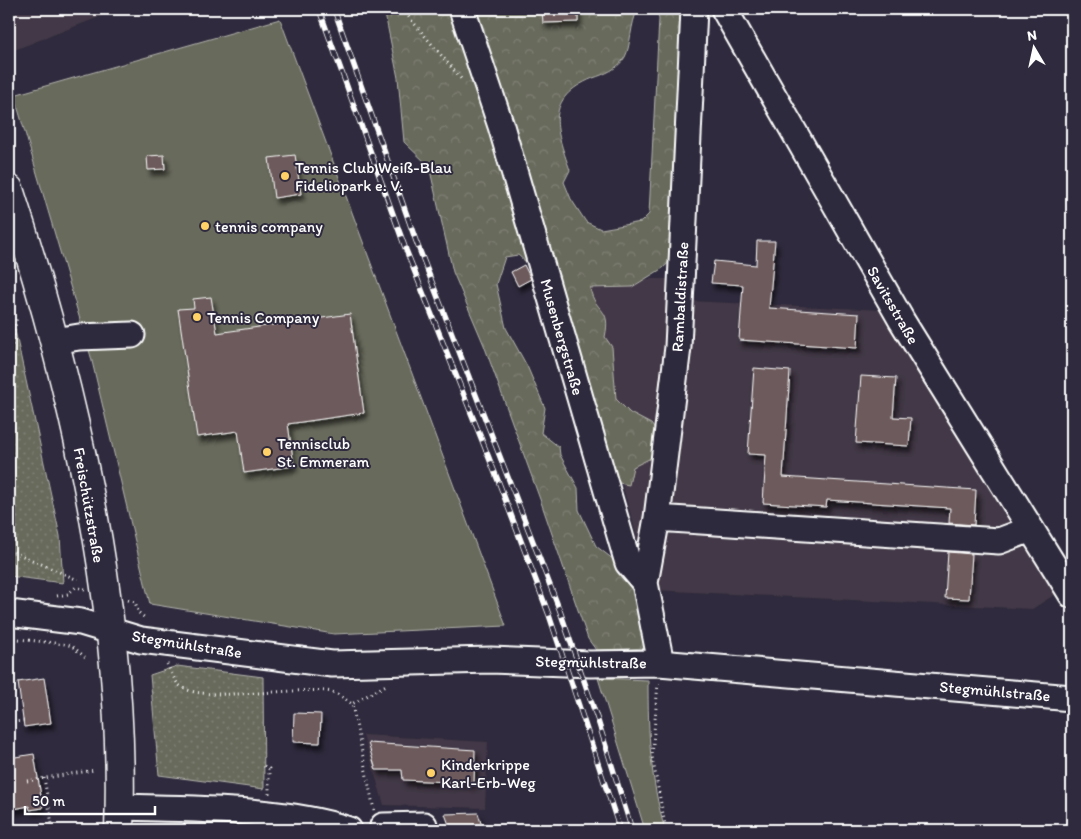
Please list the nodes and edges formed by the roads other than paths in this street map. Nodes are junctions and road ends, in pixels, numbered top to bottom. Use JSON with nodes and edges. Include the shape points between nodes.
{"nodes":[{"id":1,"x":462,"y":9,"type":"edge"},
{"id":2,"x":694,"y":9,"type":"edge"},
{"id":3,"x":724,"y":9,"type":"edge"},
{"id":4,"x":9,"y":189,"type":"edge"},
{"id":5,"x":132,"y":335,"type":"dead end"},
{"id":6,"x":55,"y":341,"type":"junction"},
{"id":7,"x":657,"y":518,"type":"junction"},
{"id":8,"x":1032,"y":529,"type":"junction"},
{"id":9,"x":645,"y":583,"type":"junction"},
{"id":10,"x":1072,"y":595,"type":"edge"},
{"id":11,"x":9,"y":614,"type":"edge"},
{"id":12,"x":111,"y":630,"type":"junction"},
{"id":13,"x":659,"y":663,"type":"junction"},
{"id":14,"x":1072,"y":698,"type":"edge"},
{"id":15,"x":120,"y":819,"type":"edge"},
{"id":16,"x":424,"y":825,"type":"dead end"},
{"id":17,"x":323,"y":827,"type":"edge"},
{"id":18,"x":374,"y":827,"type":"edge"},
{"id":19,"x":349,"y":830,"type":"edge"}],
"edges":[{"from":1,"to":9,"type":"street","name":"Musenbergstraße","via":[[501,126],[628,563]]},
{"from":2,"to":7,"type":"street","name":"Rambaldistraße","via":[[678,348]]},
{"from":3,"to":8,"type":"street","name":"Savitsstraße","via":[[902,321]]},
{"from":4,"to":6,"type":"main road","name":"Freischützstraße"},
{"from":5,"to":6,"type":"street"},
{"from":6,"to":12,"type":"main road","name":"Freischützstraße","via":[[78,439]]},
{"from":7,"to":8,"type":"street","via":[[999,541]]},
{"from":7,"to":9,"type":"street","name":"Rambaldistraße"},
{"from":8,"to":10,"type":"street","name":"Savitsstraße"},
{"from":9,"to":13,"type":"street","name":"Musenbergstraße"},
{"from":11,"to":12,"type":"street","name":"Stegmühlstraße","via":[[81,622]]},
{"from":12,"to":13,"type":"street","name":"Stegmühlstraße","via":[[142,640],[332,664],[416,661]]},
{"from":12,"to":15,"type":"main road","name":"Freischützstraße","via":[[119,713]]},
{"from":13,"to":14,"type":"street","name":"Stegmühlstraße"},
{"from":15,"to":17,"type":"street","via":[[269,814]]},
{"from":16,"to":18,"type":"street"},
{"from":17,"to":19,"type":"street"}]}
